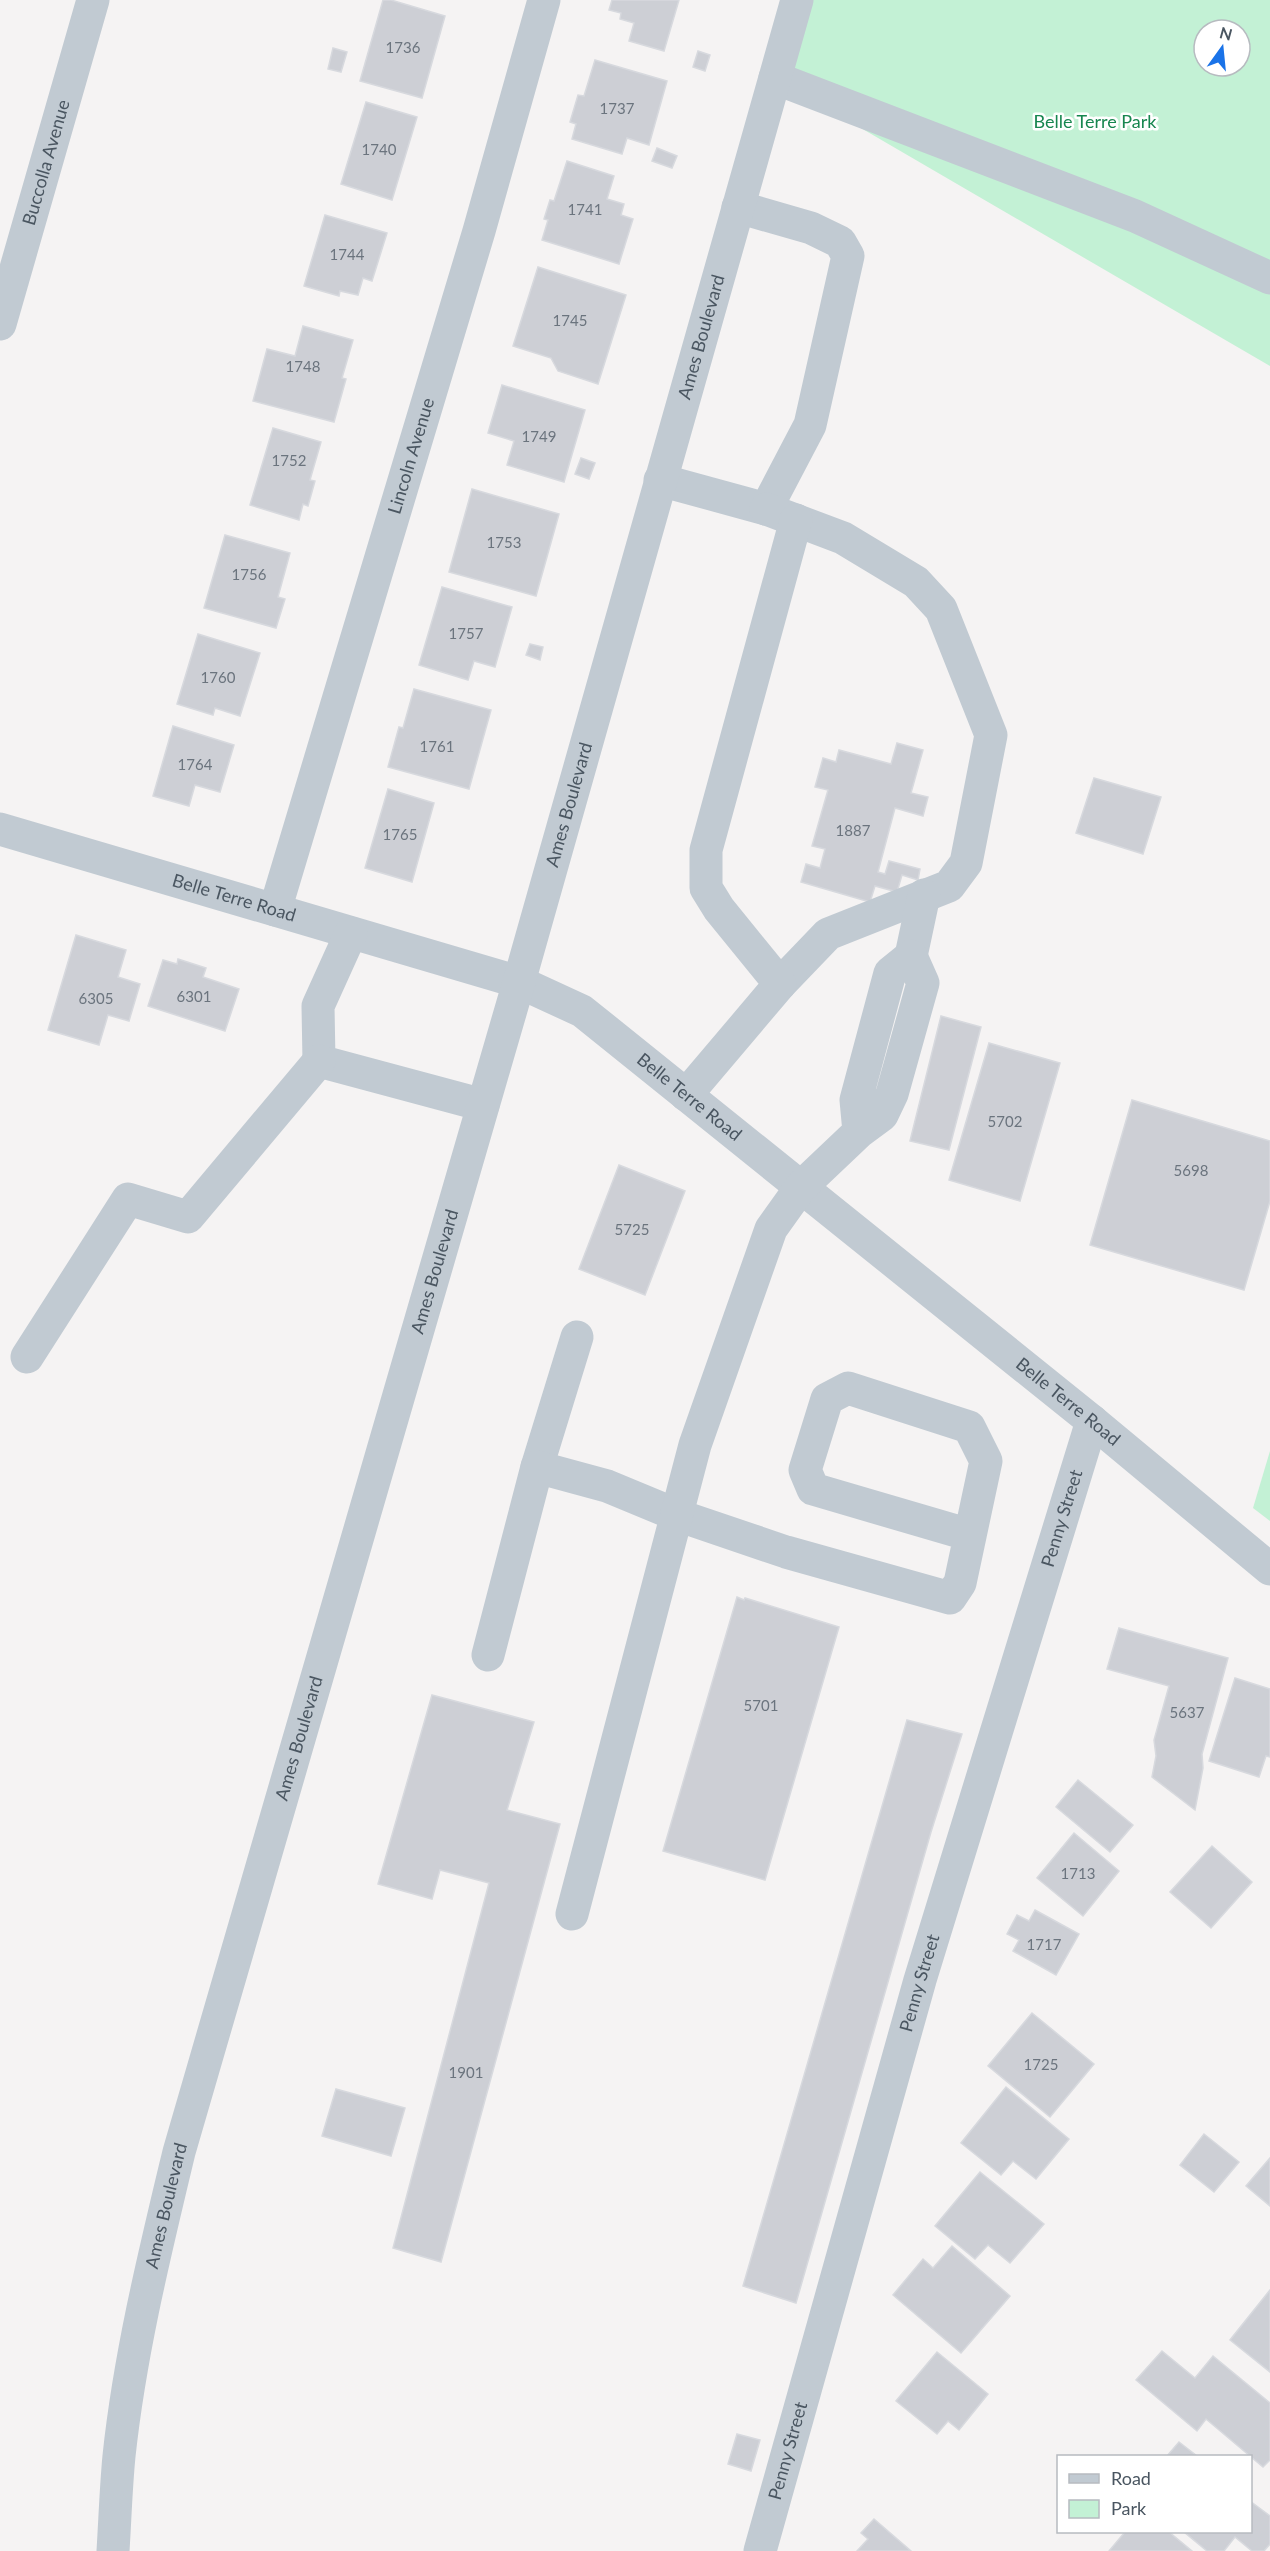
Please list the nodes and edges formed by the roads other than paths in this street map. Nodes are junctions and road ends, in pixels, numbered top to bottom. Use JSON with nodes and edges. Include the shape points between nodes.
{"nodes":[{"id":1,"x":93,"y":0,"type":"edge"},
{"id":2,"x":544,"y":0,"type":"edge"},
{"id":3,"x":797,"y":0,"type":"edge"},
{"id":4,"x":775,"y":78,"type":"junction"},
{"id":5,"x":738,"y":207,"type":"junction"},
{"id":6,"x":8,"y":265,"type":"edge"},
{"id":7,"x":1270,"y":278,"type":"edge"},
{"id":8,"x":0,"y":324,"type":"edge"},
{"id":9,"x":660,"y":480,"type":"junction"},
{"id":10,"x":781,"y":515,"type":"junction"},
{"id":11,"x":0,"y":829,"type":"edge"},
{"id":12,"x":924,"y":895,"type":"junction"},
{"id":13,"x":275,"y":910,"type":"junction"},
{"id":14,"x":351,"y":933,"type":"junction"},
{"id":15,"x":519,"y":982,"type":"junction"},
{"id":16,"x":780,"y":984,"type":"junction"},
{"id":17,"x":319,"y":1061,"type":"junction"},
{"id":18,"x":686,"y":1095,"type":"junction"},
{"id":19,"x":483,"y":1106,"type":"junction"},
{"id":20,"x":801,"y":1187,"type":"junction"},
{"id":21,"x":577,"y":1337,"type":"dead end"},
{"id":22,"x":27,"y":1357,"type":"dead end"},
{"id":23,"x":1092,"y":1421,"type":"junction"},
{"id":24,"x":537,"y":1467,"type":"junction"},
{"id":25,"x":677,"y":1515,"type":"junction"},
{"id":26,"x":970,"y":1535,"type":"junction"},
{"id":27,"x":1270,"y":1569,"type":"edge"},
{"id":28,"x":488,"y":1655,"type":"dead end"},
{"id":29,"x":572,"y":1914,"type":"dead end"},
{"id":30,"x":112,"y":2551,"type":"edge"},
{"id":31,"x":760,"y":2551,"type":"edge"}],
"edges":[{"from":1,"to":6,"type":"street","name":"Buccolla Avenue"},
{"from":2,"to":13,"type":"street","name":"Lincoln Avenue","via":[[476,242]]},
{"from":3,"to":4,"type":"street","name":"Ames Boulevard"},
{"from":4,"to":5,"type":"street","name":"Ames Boulevard"},
{"from":4,"to":7,"type":"street","via":[[1135,216]]},
{"from":5,"to":9,"type":"street","name":"Ames Boulevard"},
{"from":5,"to":10,"type":"street","via":[[811,228],[840,242],[848,256],[810,425]]},
{"from":6,"to":8,"type":"street","name":"Buccolla Avenue"},
{"from":9,"to":10,"type":"street"},
{"from":9,"to":15,"type":"street","name":"Ames Boulevard"},
{"from":10,"to":12,"type":"street","via":[[843,538],[916,582],[941,609],[991,735],[966,863],[949,886]]},
{"from":10,"to":16,"type":"street","via":[[706,850],[705,888]]},
{"from":11,"to":13,"type":"street","name":"Belle Terre Road"},
{"from":12,"to":16,"type":"street","via":[[828,934]]},
{"from":12,"to":20,"type":"street","via":[[910,956],[923,983],[892,1094],[882,1115]]},
{"from":13,"to":14,"type":"street","name":"Belle Terre Road"},
{"from":14,"to":15,"type":"street","name":"Belle Terre Road"},
{"from":14,"to":17,"type":"street","via":[[318,1006]]},
{"from":15,"to":18,"type":"street","name":"Belle Terre Road","via":[[582,1011]]},
{"from":15,"to":19,"type":"street","name":"Ames Boulevard"},
{"from":16,"to":18,"type":"street"},
{"from":17,"to":19,"type":"street"},
{"from":17,"to":22,"type":"street","via":[[188,1217],[128,1199]]},
{"from":18,"to":20,"type":"street","name":"Belle Terre Road"},
{"from":19,"to":30,"type":"street","name":"Ames Boulevard","via":[[179,2152],[135,2354],[119,2456]]},
{"from":20,"to":23,"type":"street","name":"Belle Terre Road"},
{"from":20,"to":25,"type":"street","via":[[771,1229],[695,1445]]},
{"from":21,"to":24,"type":"street"},
{"from":23,"to":27,"type":"street","name":"Belle Terre Road"},
{"from":23,"to":31,"type":"street","name":"Penny Street","via":[[920,1980]]},
{"from":24,"to":25,"type":"street","via":[[607,1486]]},
{"from":24,"to":28,"type":"street"},
{"from":25,"to":26,"type":"street","via":[[786,1552],[950,1598],[960,1582]]},
{"from":25,"to":29,"type":"street"},
{"from":26,"to":26,"type":"street","via":[[813,1489],[805,1470],[827,1399],[848,1388],[969,1427],[986,1461]]}]}
